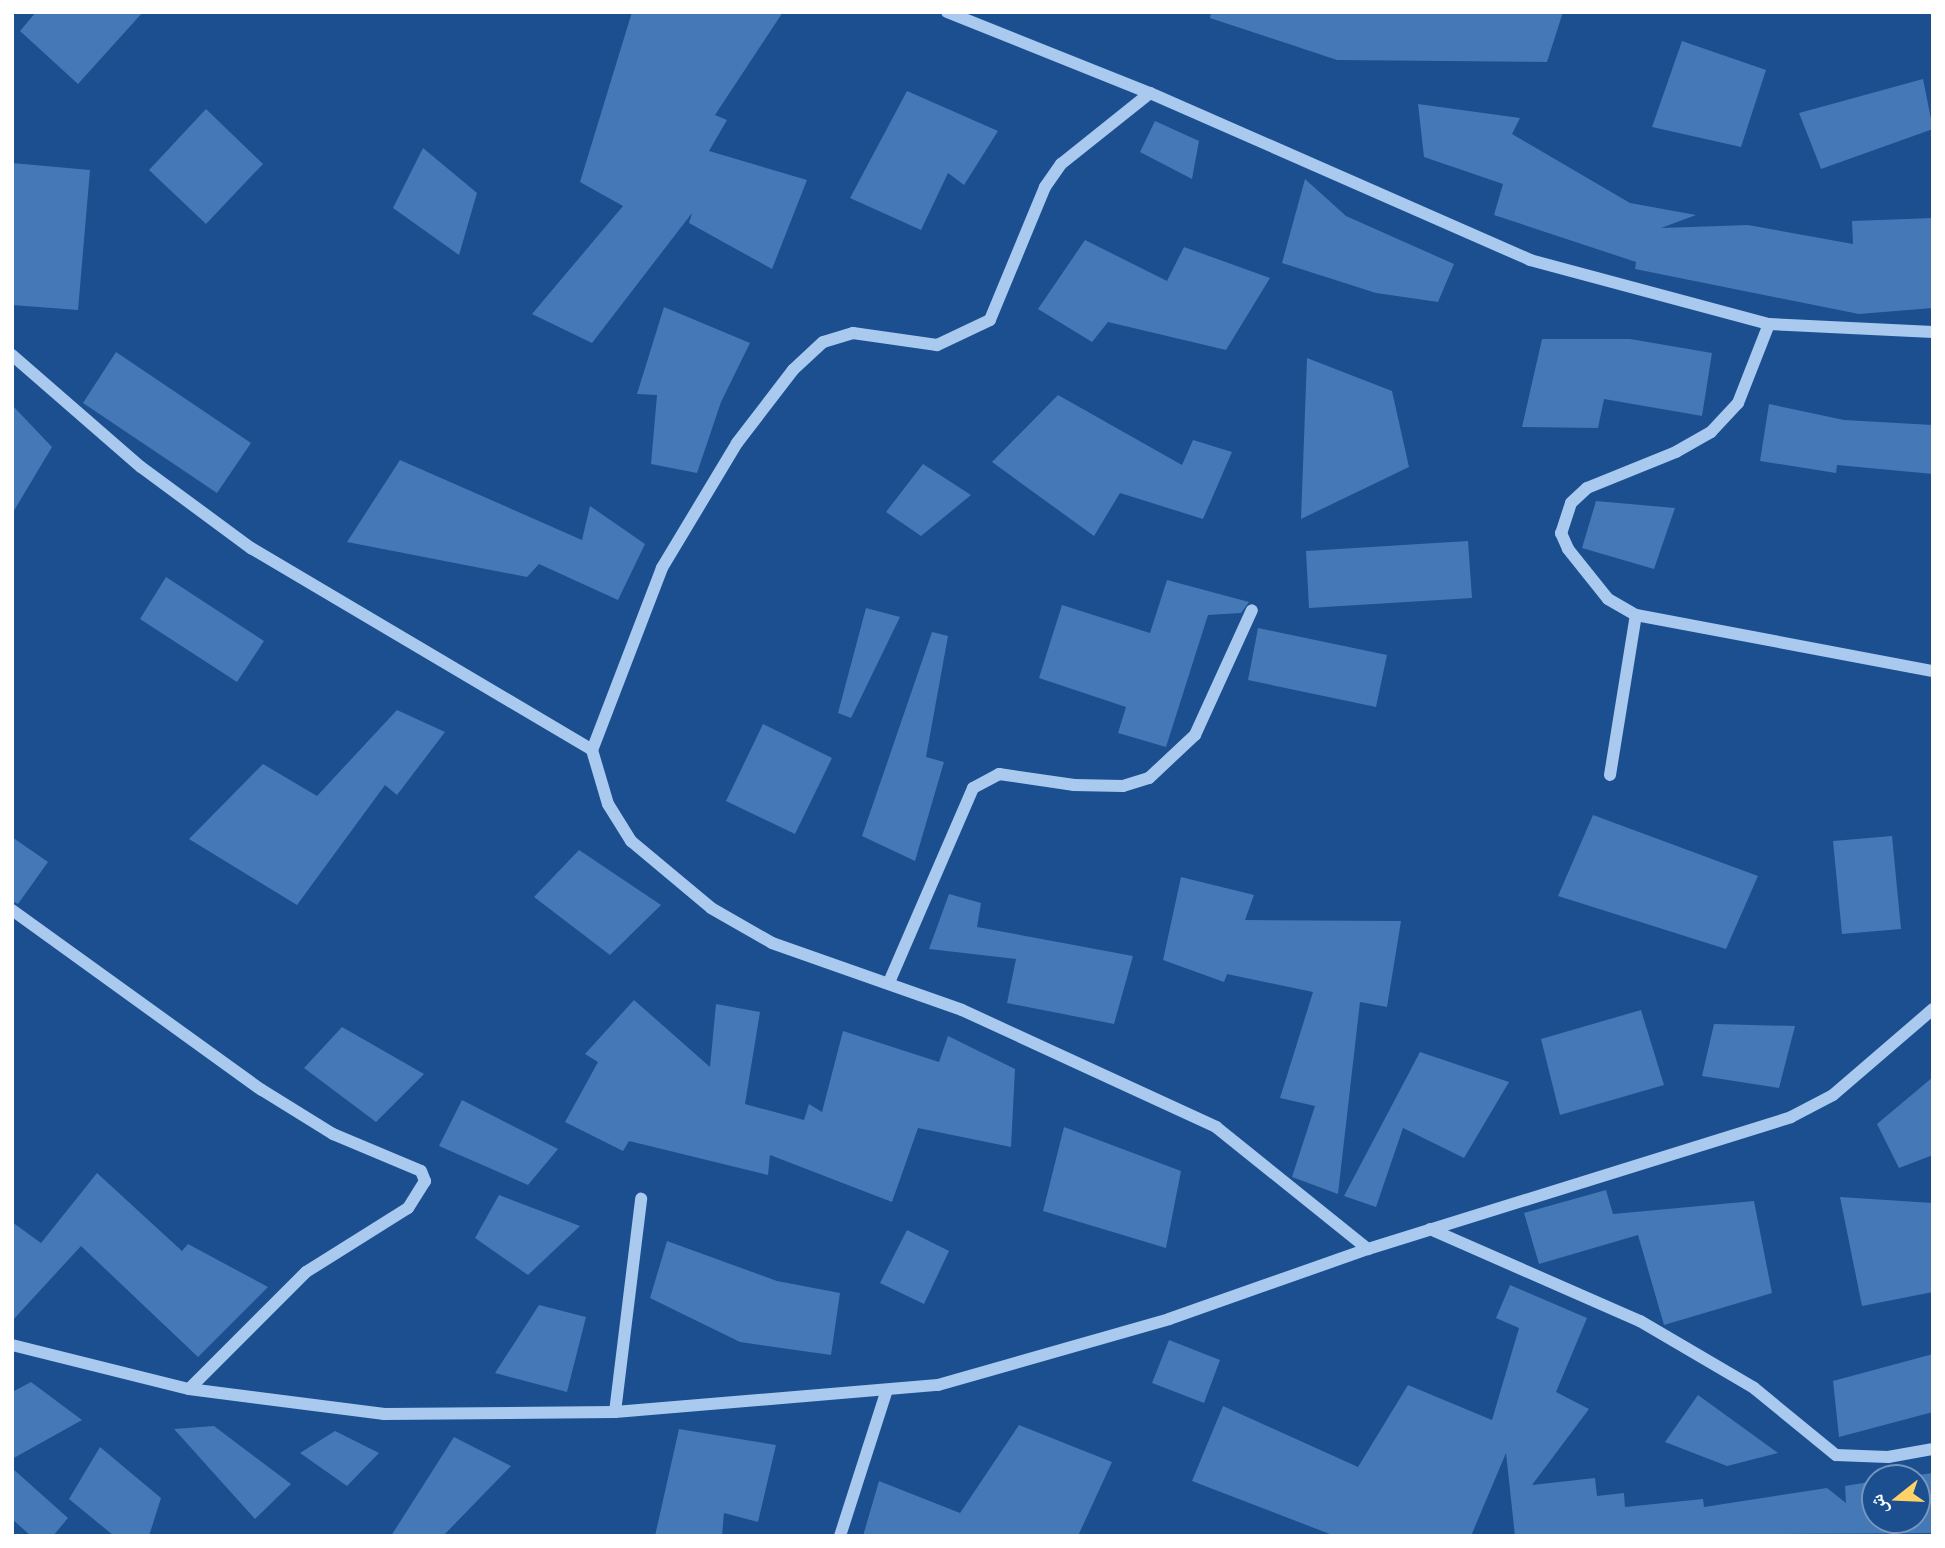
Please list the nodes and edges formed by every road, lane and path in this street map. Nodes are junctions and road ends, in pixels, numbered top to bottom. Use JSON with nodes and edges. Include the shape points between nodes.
{"nodes":[{"id":1,"x":947,"y":12,"type":"edge"},
{"id":2,"x":1150,"y":93,"type":"junction"},
{"id":3,"x":1769,"y":324,"type":"junction"},
{"id":4,"x":1933,"y":332,"type":"edge"},
{"id":5,"x":12,"y":355,"type":"edge"},
{"id":6,"x":1252,"y":610,"type":"dead end"},
{"id":7,"x":1636,"y":615,"type":"junction"},
{"id":8,"x":1933,"y":670,"type":"edge"},
{"id":9,"x":593,"y":750,"type":"junction"},
{"id":10,"x":1610,"y":775,"type":"dead end"},
{"id":11,"x":12,"y":909,"type":"edge"},
{"id":12,"x":890,"y":980,"type":"junction"},
{"id":13,"x":1933,"y":1009,"type":"edge"},
{"id":14,"x":641,"y":1199,"type":"dead end"},
{"id":15,"x":1430,"y":1229,"type":"junction"},
{"id":16,"x":1368,"y":1249,"type":"junction"},
{"id":17,"x":12,"y":1345,"type":"edge"},
{"id":18,"x":189,"y":1389,"type":"junction"},
{"id":19,"x":886,"y":1393,"type":"junction"},
{"id":20,"x":615,"y":1412,"type":"junction"},
{"id":21,"x":1933,"y":1449,"type":"edge"},
{"id":22,"x":840,"y":1536,"type":"edge"}],
"edges":[{"from":1,"to":2,"type":"street"},
{"from":2,"to":3,"type":"street","via":[[1530,260]]},
{"from":2,"to":9,"type":"street","via":[[1061,164],[1045,187],[990,320],[937,345],[853,333],[823,342],[793,370],[737,443],[662,568]]},
{"from":3,"to":4,"type":"street"},
{"from":3,"to":7,"type":"street","via":[[1738,403],[1711,432],[1597,482],[1572,503],[1561,533],[1568,549],[1608,599]]},
{"from":5,"to":9,"type":"street","via":[[141,467],[251,548]]},
{"from":6,"to":12,"type":"street","via":[[1195,735],[1149,778],[1123,786],[1074,785],[1028,775],[981,780],[958,816]]},
{"from":7,"to":8,"type":"street"},
{"from":7,"to":10,"type":"street"},
{"from":9,"to":12,"type":"street","via":[[620,823],[673,881],[772,943]]},
{"from":11,"to":18,"type":"street","via":[[262,1090],[333,1134],[421,1171],[425,1181],[408,1208],[306,1272]]},
{"from":12,"to":16,"type":"street","via":[[1216,1127]]},
{"from":13,"to":15,"type":"street","via":[[1833,1095],[1791,1117]]},
{"from":14,"to":20,"type":"street"},
{"from":15,"to":16,"type":"street"},
{"from":15,"to":21,"type":"street","via":[[1640,1321],[1754,1388],[1836,1455],[1888,1457]]},
{"from":16,"to":19,"type":"street","via":[[982,1376]]},
{"from":17,"to":18,"type":"street"},
{"from":18,"to":20,"type":"street","via":[[384,1414]]},
{"from":19,"to":20,"type":"street"},
{"from":19,"to":22,"type":"street"}]}
